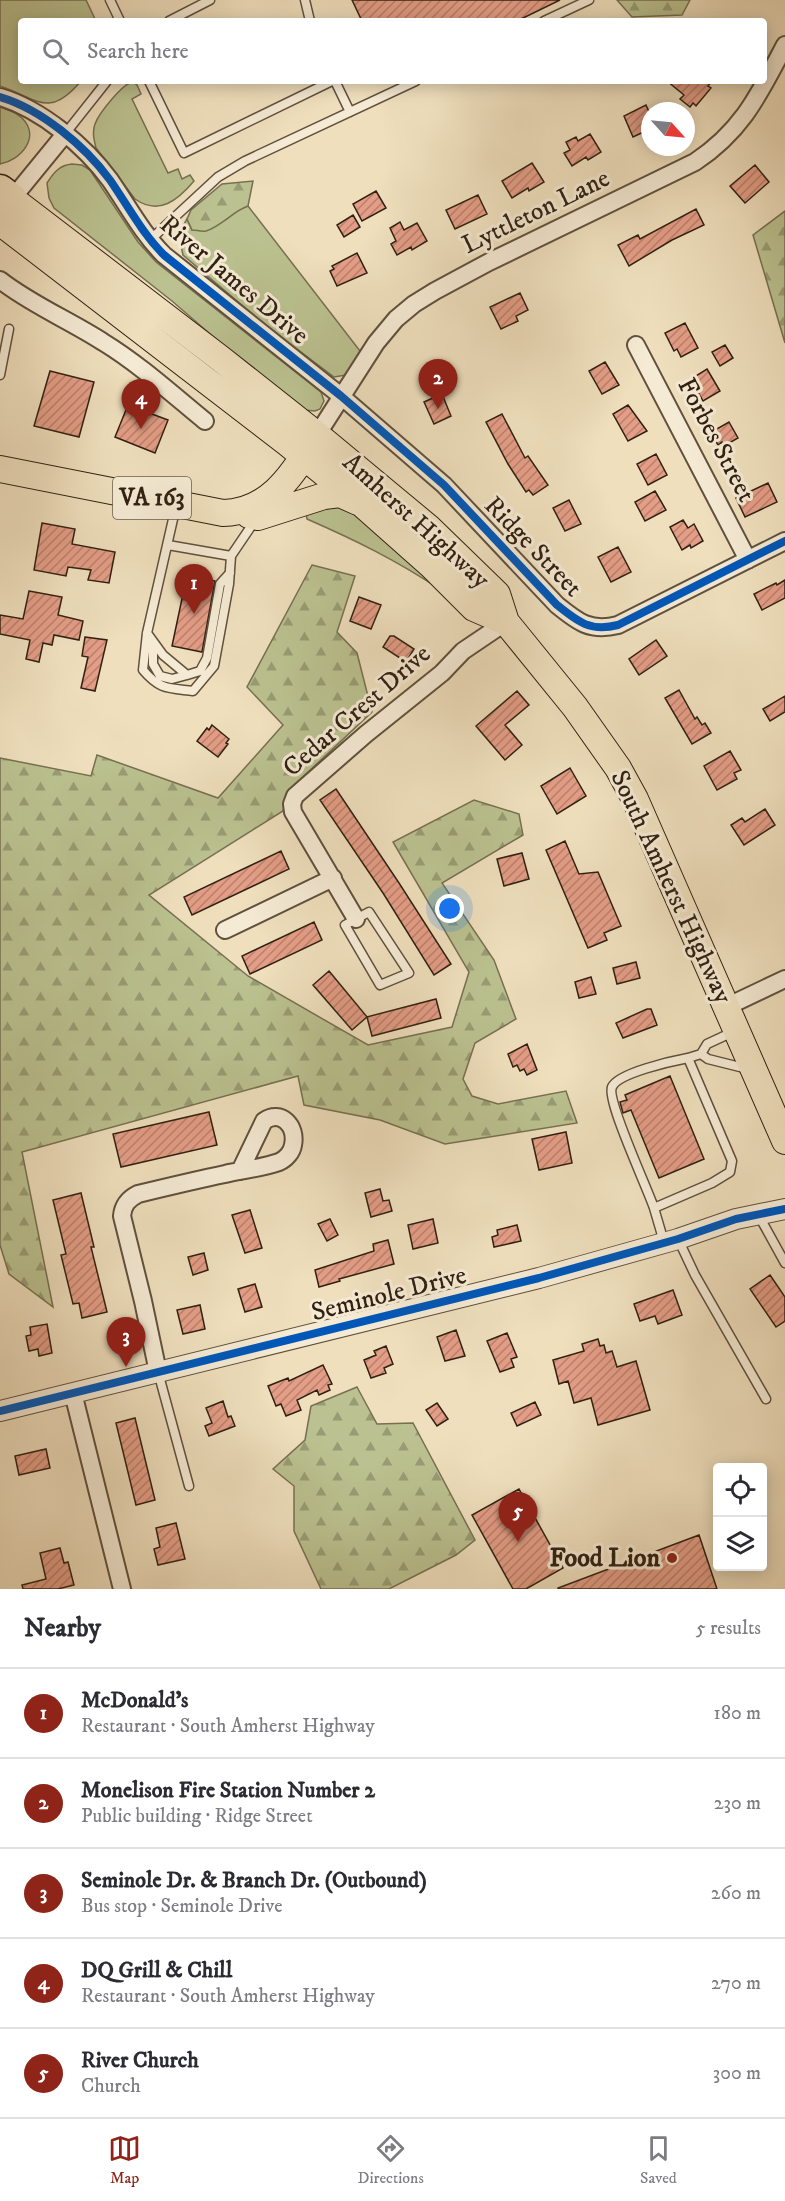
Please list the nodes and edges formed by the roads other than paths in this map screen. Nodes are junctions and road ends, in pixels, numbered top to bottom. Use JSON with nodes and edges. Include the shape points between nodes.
{"nodes":[{"id":1,"x":110,"y":0,"type":"edge"},
{"id":2,"x":210,"y":0,"type":"edge"},
{"id":3,"x":305,"y":0,"type":"edge"},
{"id":4,"x":589,"y":0,"type":"edge"},
{"id":5,"x":119,"y":18,"type":"edge"},
{"id":6,"x":175,"y":18,"type":"edge"},
{"id":7,"x":309,"y":18,"type":"edge"},
{"id":8,"x":550,"y":18,"type":"edge"},
{"id":9,"x":785,"y":45,"type":"edge"},
{"id":10,"x":767,"y":79,"type":"edge"},
{"id":11,"x":105,"y":84,"type":"edge"},
{"id":12,"x":150,"y":84,"type":"edge"},
{"id":13,"x":328,"y":84,"type":"edge"},
{"id":14,"x":336,"y":84,"type":"edge"},
{"id":15,"x":410,"y":84,"type":"edge"},
{"id":16,"x":765,"y":84,"type":"edge"},
{"id":17,"x":0,"y":97,"type":"edge"},
{"id":18,"x":350,"y":112,"type":"junction"},
{"id":19,"x":65,"y":134,"type":"junction"},
{"id":20,"x":3,"y":206,"type":"edge"},
{"id":21,"x":149,"y":240,"type":"junction"},
{"id":22,"x":0,"y":280,"type":"edge"},
{"id":23,"x":9,"y":329,"type":"dead end"},
{"id":24,"x":636,"y":345,"type":"dead end"},
{"id":25,"x":0,"y":375,"type":"edge"},
{"id":26,"x":341,"y":396,"type":"junction"},
{"id":27,"x":205,"y":421,"type":"dead end"},
{"id":28,"x":317,"y":435,"type":"junction"},
{"id":29,"x":303,"y":458,"type":"junction"},
{"id":30,"x":0,"y":469,"type":"edge"},
{"id":31,"x":177,"y":503,"type":"junction"},
{"id":32,"x":361,"y":503,"type":"junction"},
{"id":33,"x":251,"y":511,"type":"junction"},
{"id":34,"x":785,"y":541,"type":"edge"},
{"id":35,"x":168,"y":545,"type":"junction"},
{"id":36,"x":231,"y":556,"type":"junction"},
{"id":37,"x":748,"y":560,"type":"junction"},
{"id":38,"x":230,"y":573,"type":"junction"},
{"id":39,"x":506,"y":622,"type":"junction"},
{"id":40,"x":147,"y":633,"type":"junction"},
{"id":41,"x":153,"y":643,"type":"junction"},
{"id":42,"x":187,"y":675,"type":"junction"},
{"id":43,"x":333,"y":878,"type":"junction"},
{"id":44,"x":356,"y":918,"type":"junction"},
{"id":45,"x":225,"y":930,"type":"dead end"},
{"id":46,"x":785,"y":979,"type":"edge"},
{"id":47,"x":726,"y":1007,"type":"junction"},
{"id":48,"x":736,"y":1031,"type":"junction"},
{"id":49,"x":701,"y":1054,"type":"junction"},
{"id":50,"x":688,"y":1058,"type":"junction"},
{"id":51,"x":753,"y":1071,"type":"junction"},
{"id":52,"x":785,"y":1141,"type":"edge"},
{"id":53,"x":240,"y":1171,"type":"dead end"},
{"id":54,"x":654,"y":1208,"type":"junction"},
{"id":55,"x":785,"y":1209,"type":"edge"},
{"id":56,"x":758,"y":1216,"type":"junction"},
{"id":57,"x":671,"y":1240,"type":"junction"},
{"id":58,"x":785,"y":1263,"type":"edge"},
{"id":59,"x":158,"y":1372,"type":"junction"},
{"id":60,"x":73,"y":1393,"type":"junction"},
{"id":61,"x":766,"y":1399,"type":"dead end"},
{"id":62,"x":0,"y":1411,"type":"edge"},
{"id":63,"x":189,"y":1486,"type":"dead end"},
{"id":64,"x":122,"y":1589,"type":"edge"}],
"edges":[{"from":1,"to":5,"type":"lane"},
{"from":2,"to":6,"type":"lane"},
{"from":3,"to":7,"type":"lane"},
{"from":4,"to":8,"type":"lane"},
{"from":9,"to":10,"type":"street","name":"Lyttleton Lane"},
{"from":11,"to":19,"type":"lane"},
{"from":12,"to":13,"type":"lane","via":[[184,153]]},
{"from":14,"to":18,"type":"lane"},
{"from":15,"to":18,"type":"lane"},
{"from":16,"to":26,"type":"street","name":"Lyttleton Lane","via":[[740,123],[696,162],[489,262],[435,291],[396,319]]},
{"from":17,"to":19,"type":"street","name":"River James Drive","via":[[37,114]]},
{"from":18,"to":21,"type":"lane","via":[[218,177]]},
{"from":19,"to":20,"type":"street"},
{"from":19,"to":21,"type":"street","name":"River James Drive","via":[[88,153],[108,178]]},
{"from":20,"to":28,"type":"main road","name":"Amherst Highway"},
{"from":20,"to":29,"type":"main road","name":"Amherst Highway"},
{"from":21,"to":26,"type":"street","name":"River James Drive"},
{"from":22,"to":27,"type":"street","via":[[45,311],[103,341]]},
{"from":23,"to":25,"type":"lane"},
{"from":24,"to":37,"type":"street","name":"Forbes Street"},
{"from":26,"to":28,"type":"street","name":"Lyttleton Lane"},
{"from":26,"to":37,"type":"street","name":"Ridge Street","via":[[444,485],[557,605],[589,627],[618,625]]},
{"from":28,"to":29,"type":"main road"},
{"from":28,"to":39,"type":"main road","name":"Amherst Highway","via":[[429,528],[497,594]]},
{"from":29,"to":32,"type":"main road","name":"Amherst Highway"},
{"from":29,"to":33,"type":"main road","via":[[284,483]]},
{"from":30,"to":31,"type":"main road","number":"VA 163"},
{"from":31,"to":33,"type":"main road","number":"VA 163","via":[[223,513]]},
{"from":31,"to":35,"type":"lane"},
{"from":32,"to":33,"type":"main road","via":[[340,494]]},
{"from":32,"to":39,"type":"main road","name":"Amherst Highway","via":[[474,608]]},
{"from":33,"to":36,"type":"lane"},
{"from":34,"to":37,"type":"street","name":"Ridge Street"},
{"from":35,"to":36,"type":"lane"},
{"from":35,"to":40,"type":"lane"},
{"from":36,"to":38,"type":"lane"},
{"from":38,"to":40,"type":"lane","via":[[214,666],[193,691],[154,683],[143,670]]},
{"from":38,"to":42,"type":"lane","via":[[220,584],[207,658],[200,671]]},
{"from":39,"to":43,"type":"street","name":"Cedar Crest Drive","via":[[463,651],[295,796],[293,812]]},
{"from":39,"to":47,"type":"main road","name":"South Amherst Highway","via":[[575,707],[618,768]]},
{"from":40,"to":41,"type":"lane"},
{"from":41,"to":42,"type":"lane"},
{"from":41,"to":42,"type":"lane","via":[[153,664],[160,676],[172,679]]},
{"from":43,"to":44,"type":"street","name":"Cedar Crest Drive"},
{"from":43,"to":45,"type":"street"},
{"from":44,"to":44,"type":"lane","via":[[369,912],[409,973],[380,985],[345,925]]},
{"from":46,"to":47,"type":"street"},
{"from":47,"to":48,"type":"main road","name":"South Amherst Highway"},
{"from":48,"to":49,"type":"lane","via":[[707,1044]]},
{"from":48,"to":51,"type":"main road","name":"South Amherst Highway"},
{"from":49,"to":50,"type":"lane"},
{"from":49,"to":51,"type":"lane"},
{"from":50,"to":54,"type":"lane","via":[[732,1161],[730,1172]]},
{"from":50,"to":54,"type":"lane","via":[[631,1074],[610,1090],[614,1111]]},
{"from":51,"to":52,"type":"main road","name":"South Amherst Highway"},
{"from":53,"to":59,"type":"street","via":[[138,1194],[125,1204],[122,1216]]},
{"from":54,"to":57,"type":"lane"},
{"from":55,"to":56,"type":"street","name":"Seminole Drive"},
{"from":56,"to":57,"type":"street","name":"Seminole Drive"},
{"from":56,"to":58,"type":"lane"},
{"from":57,"to":59,"type":"street","name":"Seminole Drive","via":[[539,1278]]},
{"from":57,"to":61,"type":"lane"},
{"from":59,"to":60,"type":"street","name":"Seminole Drive"},
{"from":59,"to":63,"type":"lane"},
{"from":60,"to":62,"type":"street","name":"Seminole Drive"},
{"from":60,"to":64,"type":"street"}]}
